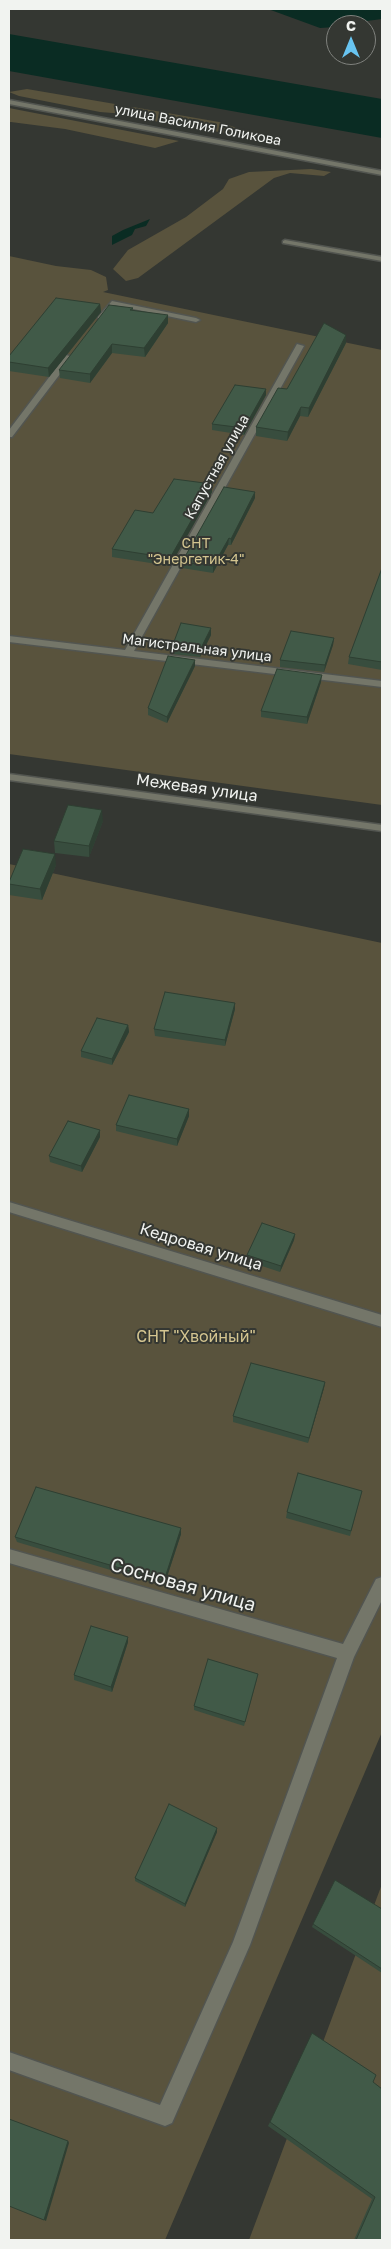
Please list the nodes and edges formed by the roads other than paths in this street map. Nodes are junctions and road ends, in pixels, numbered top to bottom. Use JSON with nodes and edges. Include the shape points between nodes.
{"nodes":[{"id":1,"x":9,"y":102,"type":"edge"},
{"id":2,"x":382,"y":173,"type":"edge"},
{"id":3,"x":284,"y":242,"type":"dead end"},
{"id":4,"x":382,"y":259,"type":"edge"},
{"id":5,"x":196,"y":320,"type":"dead end"},
{"id":6,"x":94,"y":326,"type":"edge"},
{"id":7,"x":300,"y":346,"type":"dead end"},
{"id":8,"x":75,"y":349,"type":"edge"},
{"id":9,"x":9,"y":435,"type":"edge"},
{"id":10,"x":9,"y":639,"type":"edge"},
{"id":11,"x":128,"y":654,"type":"junction"},
{"id":12,"x":382,"y":684,"type":"edge"},
{"id":13,"x":9,"y":777,"type":"edge"},
{"id":14,"x":382,"y":828,"type":"edge"},
{"id":15,"x":9,"y":1207,"type":"edge"},
{"id":16,"x":382,"y":1321,"type":"edge"},
{"id":17,"x":9,"y":1556,"type":"edge"},
{"id":18,"x":382,"y":1584,"type":"edge"},
{"id":19,"x":347,"y":1653,"type":"junction"},
{"id":20,"x":9,"y":2061,"type":"edge"}],
"edges":[{"from":1,"to":2,"type":"street","name":"улица Василия Голикова"},
{"from":3,"to":4,"type":"street"},
{"from":5,"to":6,"type":"street","via":[[112,303]]},
{"from":7,"to":11,"type":"street","name":"Капустная улица"},
{"from":8,"to":9,"type":"street"},
{"from":10,"to":11,"type":"street","name":"Магистральная улица"},
{"from":11,"to":12,"type":"street","name":"Магистральная улица"},
{"from":13,"to":14,"type":"street","name":"Межевая улица"},
{"from":15,"to":16,"type":"street","name":"Кедровая улица"},
{"from":17,"to":19,"type":"street","name":"Сосновая улица"},
{"from":18,"to":19,"type":"street"},
{"from":19,"to":20,"type":"street","via":[[241,1945],[165,2116]]}]}
